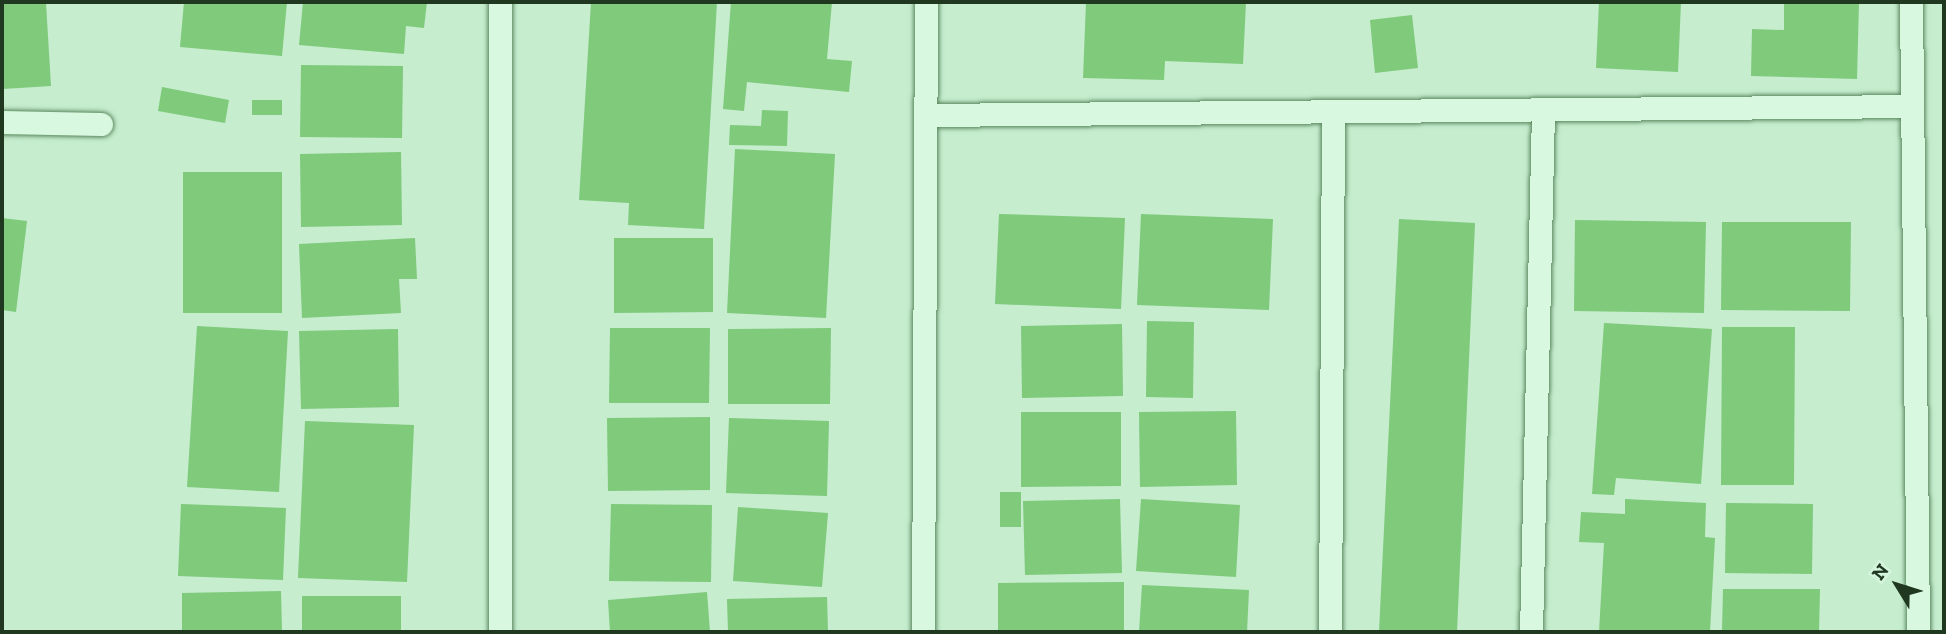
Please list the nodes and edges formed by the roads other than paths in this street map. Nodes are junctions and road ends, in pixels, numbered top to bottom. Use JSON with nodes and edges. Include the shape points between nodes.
{"nodes":[{"id":1,"x":500,"y":2,"type":"edge"},
{"id":2,"x":926,"y":2,"type":"edge"},
{"id":3,"x":1911,"y":2,"type":"edge"},
{"id":4,"x":1912,"y":106,"type":"junction"},
{"id":5,"x":1543,"y":110,"type":"junction"},
{"id":6,"x":1333,"y":111,"type":"junction"},
{"id":7,"x":926,"y":115,"type":"junction"},
{"id":8,"x":2,"y":122,"type":"edge"},
{"id":9,"x":101,"y":124,"type":"dead end"},
{"id":10,"x":500,"y":632,"type":"edge"},
{"id":11,"x":923,"y":632,"type":"edge"},
{"id":12,"x":1330,"y":632,"type":"edge"},
{"id":13,"x":1531,"y":632,"type":"edge"},
{"id":14,"x":1917,"y":632,"type":"edge"}],
"edges":[{"from":1,"to":10,"type":"street"},
{"from":2,"to":7,"type":"street"},
{"from":3,"to":4,"type":"street"},
{"from":4,"to":5,"type":"street"},
{"from":4,"to":14,"type":"street"},
{"from":5,"to":6,"type":"street"},
{"from":5,"to":13,"type":"street"},
{"from":6,"to":7,"type":"street"},
{"from":6,"to":12,"type":"street"},
{"from":7,"to":11,"type":"street"},
{"from":8,"to":9,"type":"street"}]}
